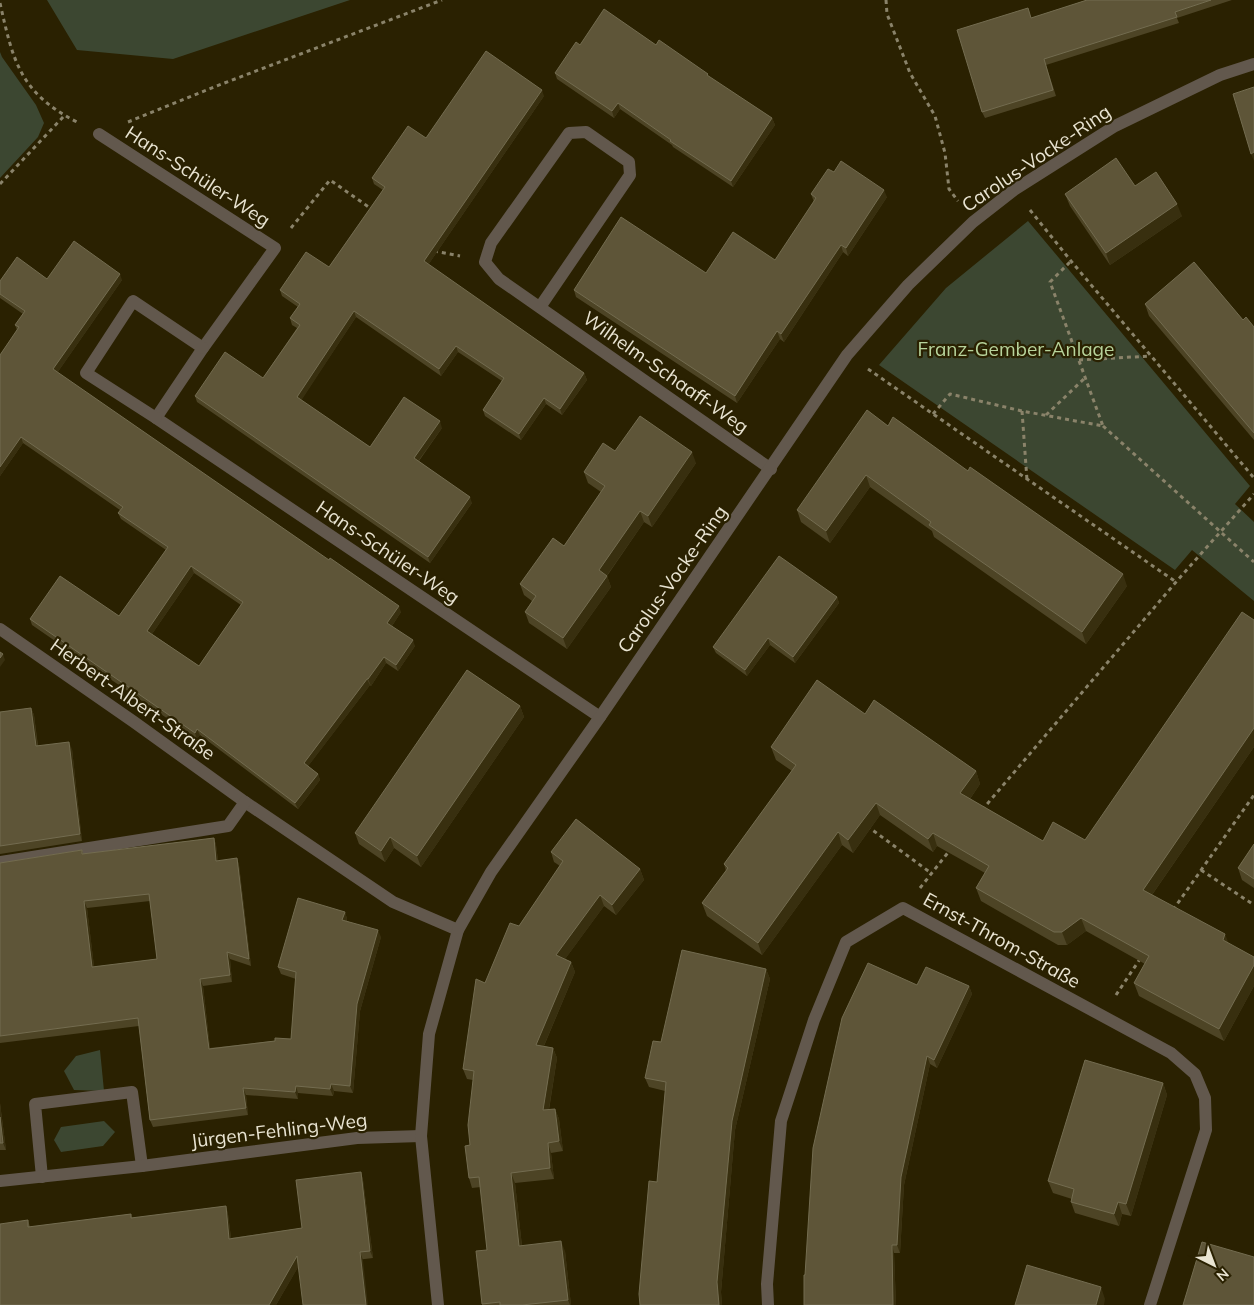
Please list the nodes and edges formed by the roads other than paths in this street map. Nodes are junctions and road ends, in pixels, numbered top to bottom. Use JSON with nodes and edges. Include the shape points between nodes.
{"nodes":[{"id":1,"x":1254,"y":64,"type":"edge"},
{"id":2,"x":98,"y":134,"type":"road end"},
{"id":3,"x":540,"y":307,"type":"junction"},
{"id":4,"x":203,"y":348,"type":"junction"},
{"id":5,"x":156,"y":418,"type":"junction"},
{"id":6,"x":770,"y":469,"type":"junction"},
{"id":7,"x":0,"y":629,"type":"edge"},
{"id":8,"x":600,"y":717,"type":"junction"},
{"id":9,"x":245,"y":802,"type":"junction"},
{"id":10,"x":0,"y":862,"type":"edge"},
{"id":11,"x":458,"y":930,"type":"junction"},
{"id":12,"x":421,"y":1136,"type":"junction"},
{"id":13,"x":142,"y":1166,"type":"junction"},
{"id":14,"x":42,"y":1177,"type":"junction"},
{"id":15,"x":0,"y":1181,"type":"edge"},
{"id":16,"x":438,"y":1305,"type":"edge"},
{"id":17,"x":768,"y":1305,"type":"edge"},
{"id":18,"x":1150,"y":1305,"type":"edge"}],
"edges":[{"from":1,"to":6,"type":"street","name":"Carolus-Vocke-Ring","via":[[1220,75],[1114,126],[1014,190],[973,222],[908,286],[847,355]]},
{"from":2,"to":4,"type":"street","name":"Hans-Schüler-Weg","via":[[276,248]]},
{"from":3,"to":3,"type":"street","name":"Wilhelm-Schaaff-Weg","via":[[500,278],[485,262],[491,243],[569,133],[586,132],[629,162],[630,175]]},
{"from":3,"to":6,"type":"street","name":"Wilhelm-Schaaff-Weg"},
{"from":4,"to":5,"type":"street","name":"Hans-Schüler-Weg"},
{"from":4,"to":5,"type":"street","name":"Hans-Schüler-Weg","via":[[133,301],[86,373]]},
{"from":5,"to":8,"type":"street","name":"Hans-Schüler-Weg"},
{"from":6,"to":8,"type":"street","name":"Carolus-Vocke-Ring"},
{"from":7,"to":9,"type":"street","name":"Herbert-Albert-Straße"},
{"from":8,"to":11,"type":"street","name":"Carolus-Vocke-Ring","via":[[491,872]]},
{"from":9,"to":10,"type":"street","via":[[228,826]]},
{"from":9,"to":11,"type":"street","name":"Herbert-Albert-Straße","via":[[394,902]]},
{"from":11,"to":12,"type":"street","name":"Carolus-Vocke-Ring","via":[[429,1034]]},
{"from":12,"to":13,"type":"street","name":"Jürgen-Fehling-Weg","via":[[357,1138]]},
{"from":12,"to":16,"type":"street","name":"Carolus-Vocke-Ring"},
{"from":13,"to":14,"type":"street","name":"Jürgen-Fehling-Weg"},
{"from":13,"to":14,"type":"street","via":[[132,1092],[35,1104]]},
{"from":14,"to":15,"type":"street","name":"Jürgen-Fehling-Weg"},
{"from":17,"to":18,"type":"street","name":"Ernst-Throm-Straße","via":[[766,1284],[781,1121],[814,1020],[846,942],[904,908],[1171,1053],[1195,1074],[1205,1098],[1206,1130]]}]}
